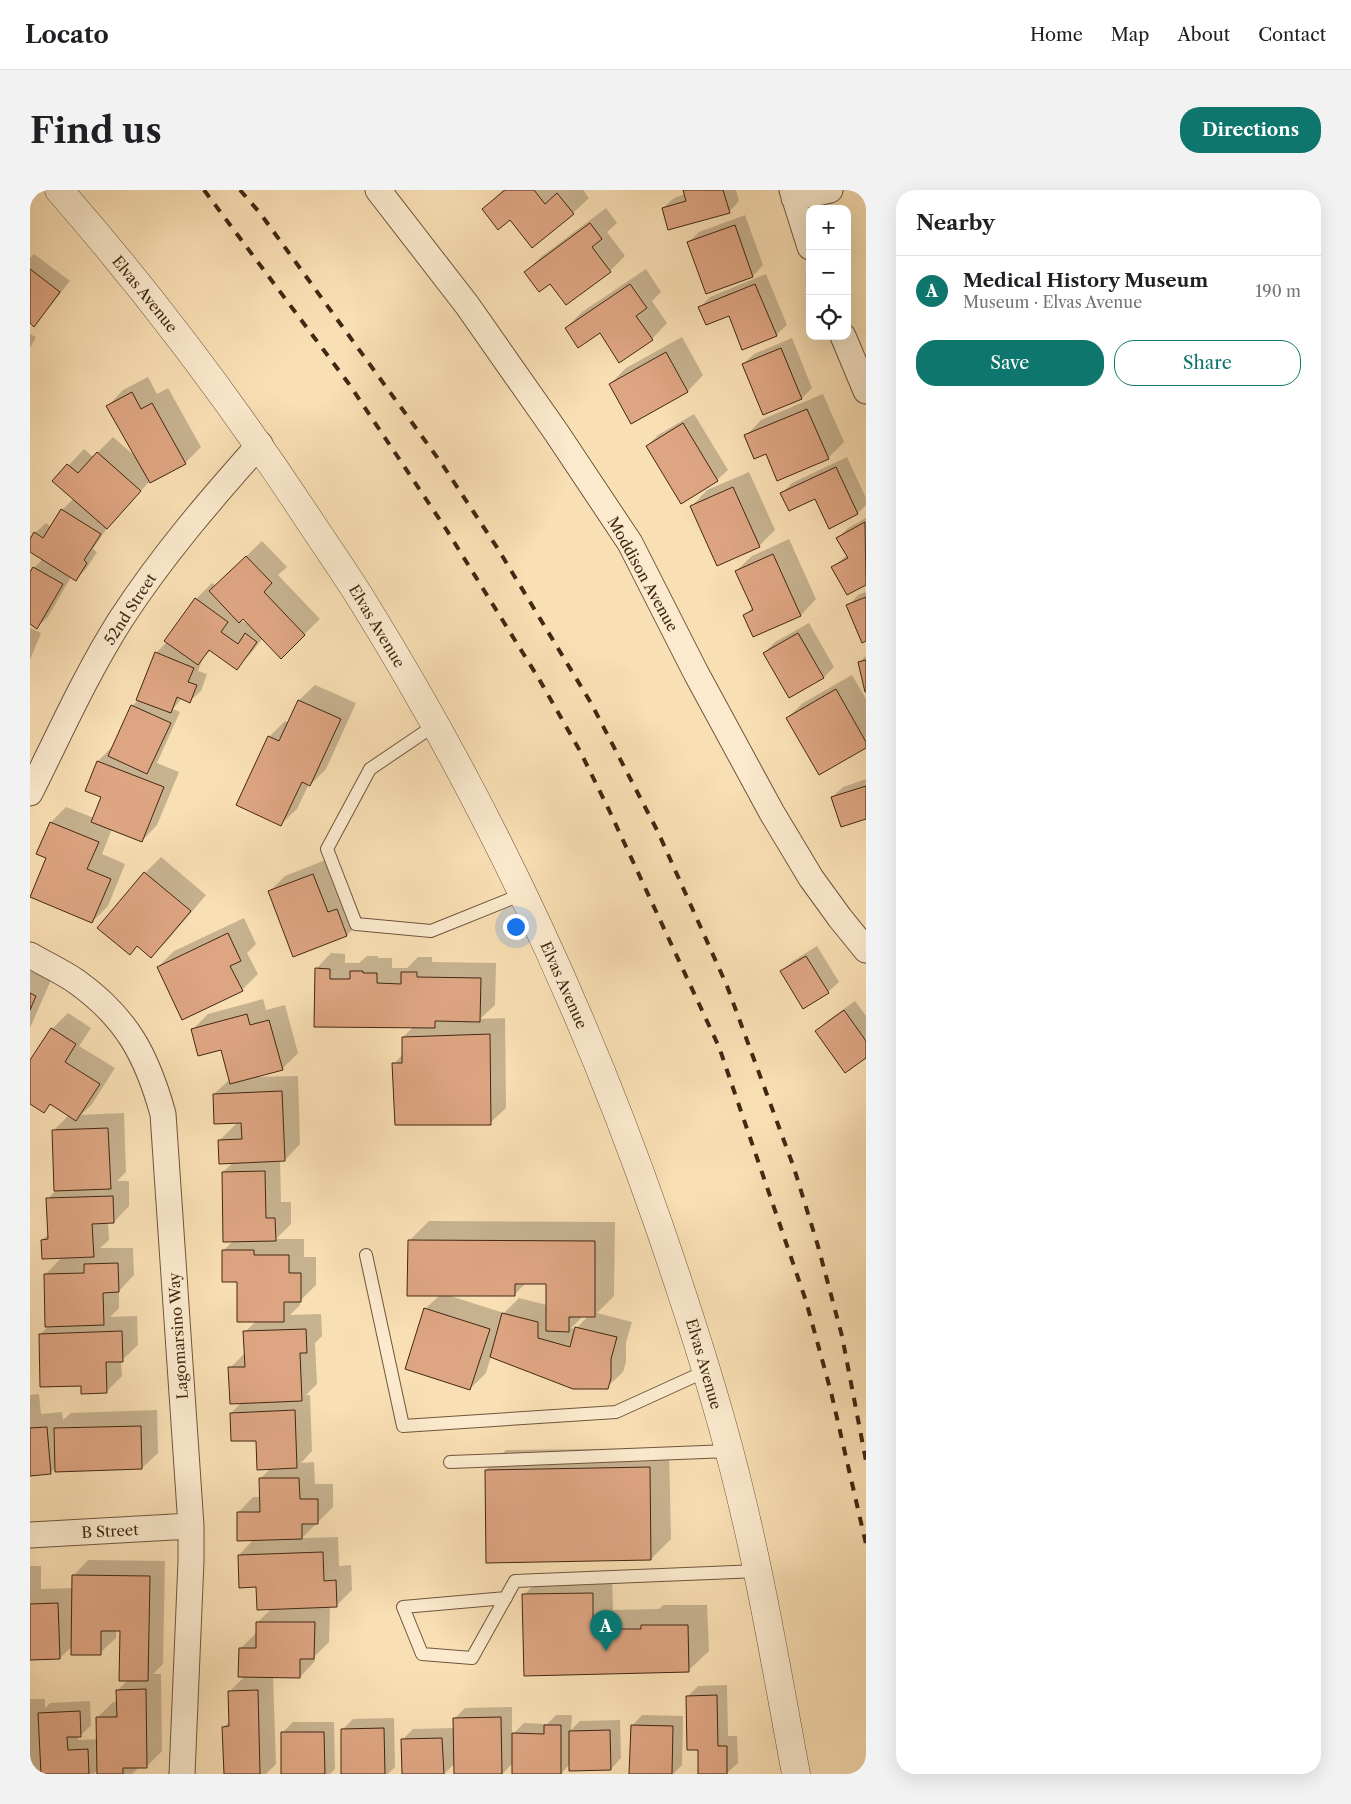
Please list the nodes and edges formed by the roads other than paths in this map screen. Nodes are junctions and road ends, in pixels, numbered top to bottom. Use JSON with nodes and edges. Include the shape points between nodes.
{"nodes":[{"id":1,"x":59,"y":190,"type":"edge"},
{"id":2,"x":378,"y":190,"type":"edge"},
{"id":3,"x":830,"y":190,"type":"edge"},
{"id":4,"x":793,"y":194,"type":"edge"},
{"id":5,"x":806,"y":235,"type":"edge"},
{"id":6,"x":845,"y":340,"type":"edge"},
{"id":7,"x":866,"y":391,"type":"edge"},
{"id":8,"x":260,"y":444,"type":"junction"},
{"id":9,"x":435,"y":724,"type":"junction"},
{"id":10,"x":30,"y":793,"type":"edge"},
{"id":11,"x":523,"y":894,"type":"junction"},
{"id":12,"x":866,"y":950,"type":"edge"},
{"id":13,"x":30,"y":955,"type":"edge"},
{"id":14,"x":366,"y":1255,"type":"dead end"},
{"id":15,"x":706,"y":1371,"type":"junction"},
{"id":16,"x":729,"y":1451,"type":"junction"},
{"id":17,"x":450,"y":1462,"type":"dead end"},
{"id":18,"x":191,"y":1526,"type":"junction"},
{"id":19,"x":30,"y":1535,"type":"edge"},
{"id":20,"x":759,"y":1571,"type":"junction"},
{"id":21,"x":506,"y":1598,"type":"junction"},
{"id":22,"x":182,"y":1774,"type":"edge"},
{"id":23,"x":796,"y":1774,"type":"edge"}],
"edges":[{"from":1,"to":8,"type":"street","name":"Elvas Avenue","via":[[193,353]]},
{"from":2,"to":12,"type":"street","name":"Moddison Avenue","via":[[467,306],[630,543],[772,813],[811,878]]},
{"from":3,"to":4,"type":"street"},
{"from":4,"to":5,"type":"street"},
{"from":6,"to":7,"type":"street"},
{"from":8,"to":9,"type":"street","name":"Elvas Avenue","via":[[364,603]]},
{"from":8,"to":10,"type":"street","name":"52nd Street","via":[[196,516],[121,620],[84,683]]},
{"from":9,"to":11,"type":"street","name":"Elvas Avenue"},
{"from":9,"to":11,"type":"lane","via":[[370,769],[327,849],[356,924],[431,931]]},
{"from":11,"to":15,"type":"street","name":"Elvas Avenue","via":[[591,1045],[632,1148],[687,1304]]},
{"from":13,"to":18,"type":"street","name":"Lagomarsino Way","via":[[76,981],[104,1004],[128,1032],[153,1079],[163,1114]]},
{"from":14,"to":15,"type":"lane","via":[[403,1426],[616,1412]]},
{"from":15,"to":16,"type":"street","name":"Elvas Avenue"},
{"from":16,"to":17,"type":"lane"},
{"from":16,"to":20,"type":"street","name":"Elvas Avenue"},
{"from":18,"to":19,"type":"street","name":"B Street"},
{"from":18,"to":22,"type":"street","name":"Lagomarsino Way"},
{"from":20,"to":21,"type":"lane","via":[[515,1581]]},
{"from":20,"to":23,"type":"street","name":"Elvas Avenue"},
{"from":21,"to":21,"type":"lane","via":[[472,1658],[422,1654],[403,1607]]}]}
